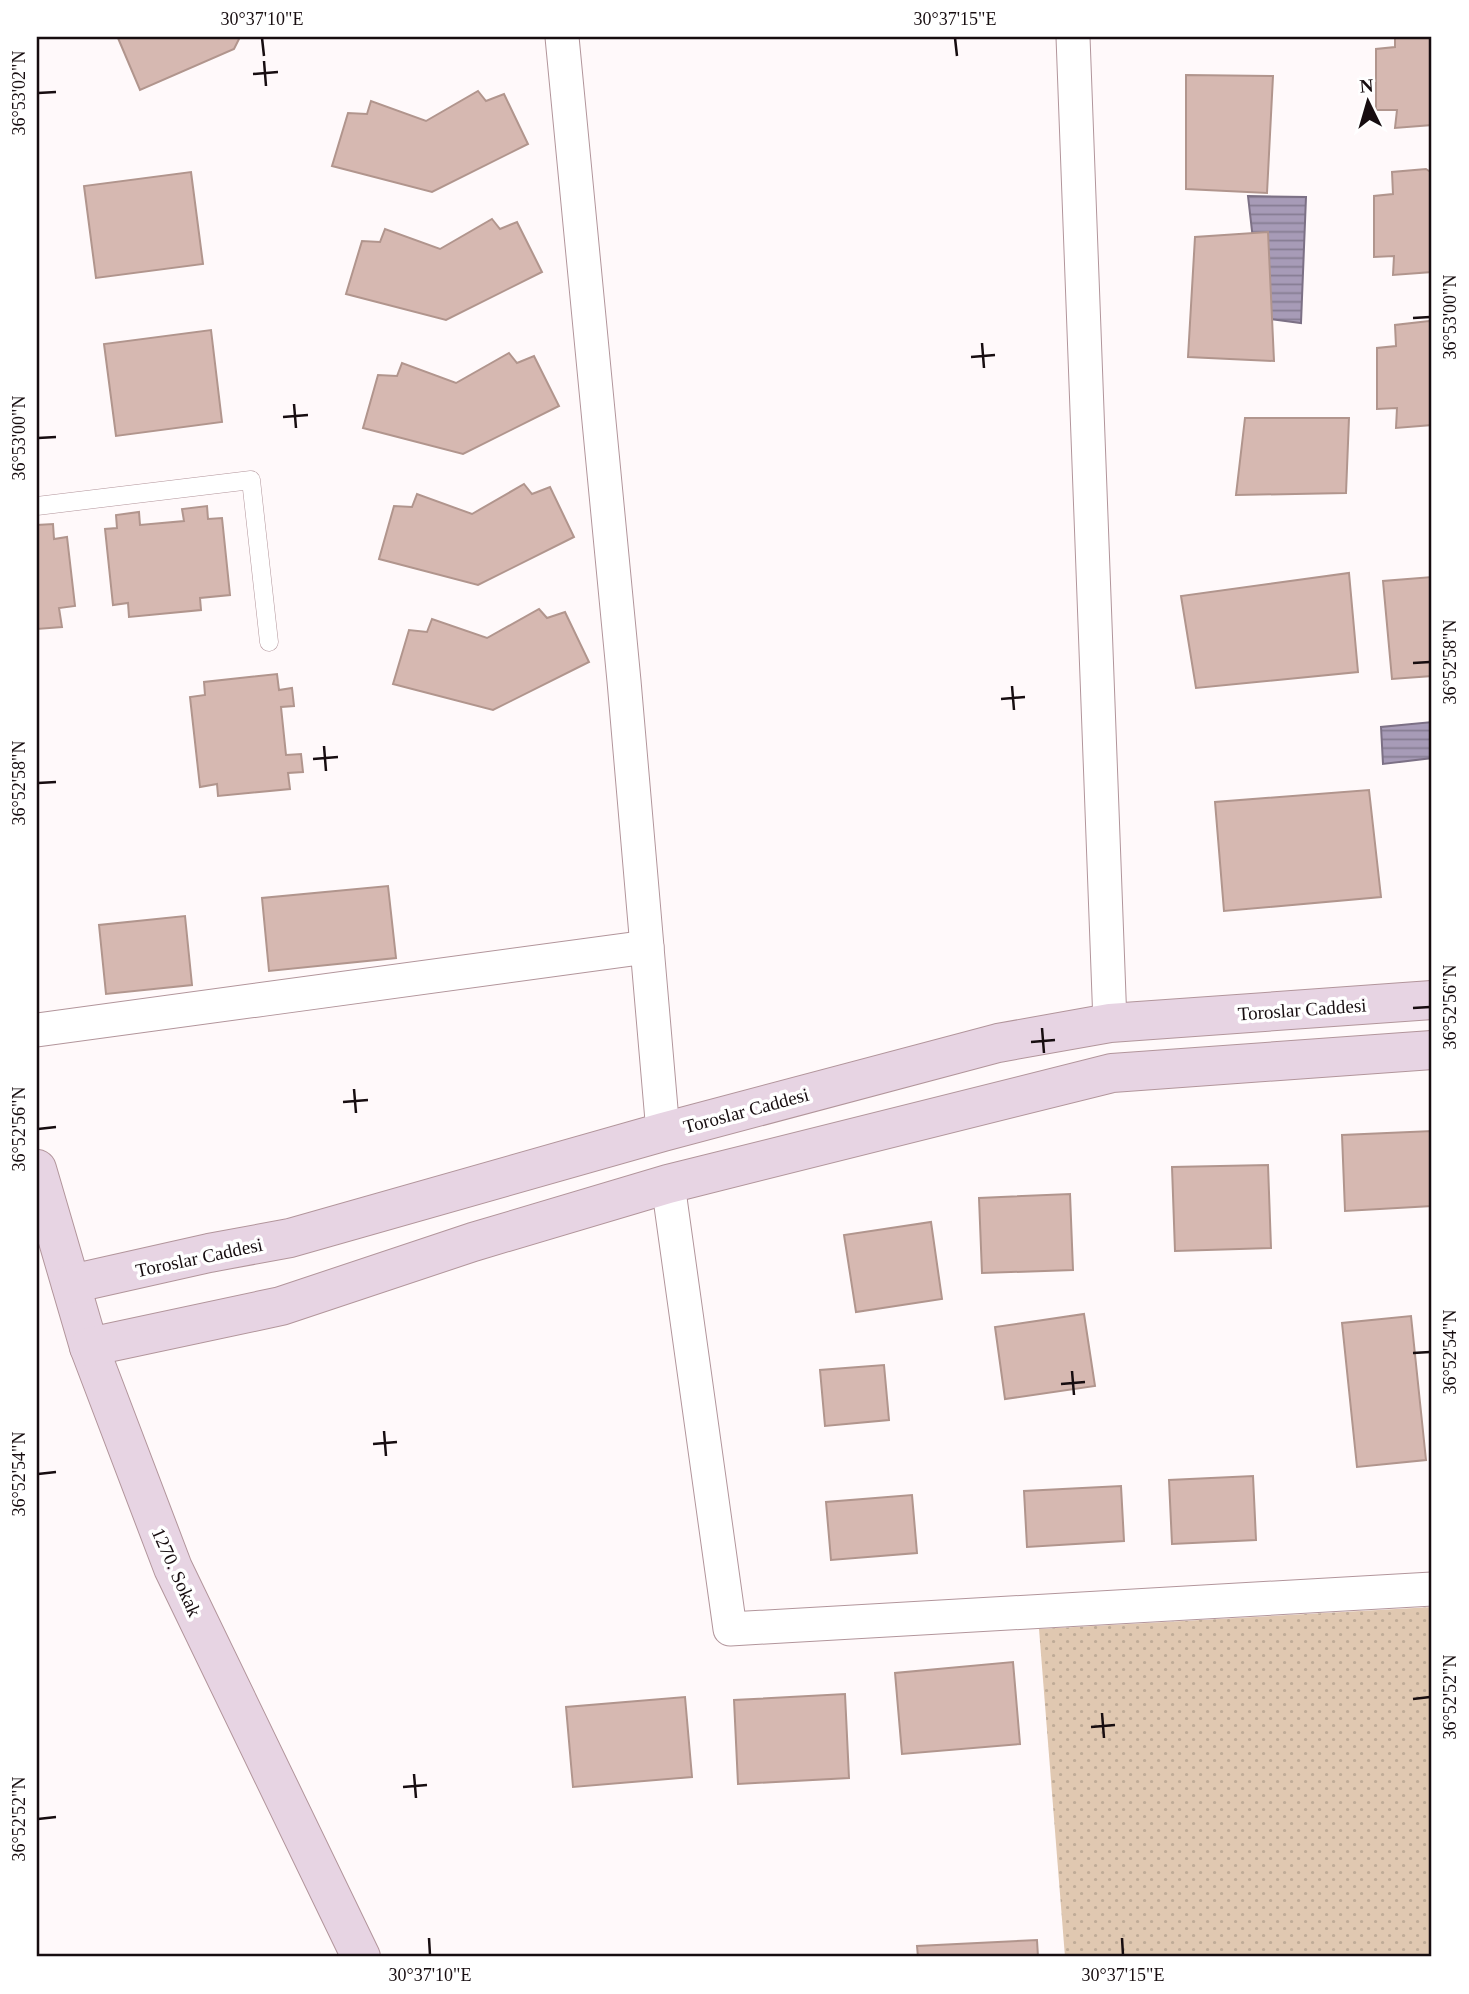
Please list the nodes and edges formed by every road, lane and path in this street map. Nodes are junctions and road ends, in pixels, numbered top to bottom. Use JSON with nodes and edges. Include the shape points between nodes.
{"nodes":[{"id":1,"x":562,"y":37,"type":"edge"},
{"id":2,"x":1073,"y":37,"type":"edge"},
{"id":3,"x":37,"y":506,"type":"edge"},
{"id":4,"x":269,"y":642,"type":"dead end"},
{"id":5,"x":647,"y":947,"type":"junction"},
{"id":6,"x":1432,"y":1000,"type":"edge"},
{"id":7,"x":1110,"y":1023,"type":"junction"},
{"id":8,"x":37,"y":1030,"type":"edge"},
{"id":9,"x":1432,"y":1049,"type":"edge"},
{"id":10,"x":1112,"y":1073,"type":"junction"},
{"id":11,"x":663,"y":1132,"type":"junction"},
{"id":12,"x":37,"y":1169,"type":"edge"},
{"id":13,"x":668,"y":1184,"type":"junction"},
{"id":14,"x":71,"y":1284,"type":"junction"},
{"id":15,"x":89,"y":1347,"type":"junction"},
{"id":16,"x":1432,"y":1589,"type":"edge"},
{"id":17,"x":361,"y":1957,"type":"edge"}],
"edges":[{"from":1,"to":5,"type":"street"},
{"from":2,"to":7,"type":"street"},
{"from":3,"to":4,"type":"lane","via":[[251,480]]},
{"from":5,"to":8,"type":"street"},
{"from":5,"to":11,"type":"street"},
{"from":6,"to":7,"type":"street","name":"Toroslar Caddesi"},
{"from":7,"to":10,"type":"street"},
{"from":7,"to":11,"type":"street","name":"Toroslar Caddesi","via":[[998,1043]]},
{"from":9,"to":10,"type":"street"},
{"from":10,"to":13,"type":"street"},
{"from":11,"to":14,"type":"street","name":"Toroslar Caddesi","via":[[290,1238]]},
{"from":12,"to":14,"type":"street","name":"1270. Sokak"},
{"from":13,"to":15,"type":"street","via":[[281,1306]]},
{"from":13,"to":16,"type":"street","via":[[730,1629]]},
{"from":14,"to":15,"type":"street","name":"1270. Sokak"},
{"from":15,"to":17,"type":"street","name":"1270. Sokak","via":[[173,1568]]}]}
